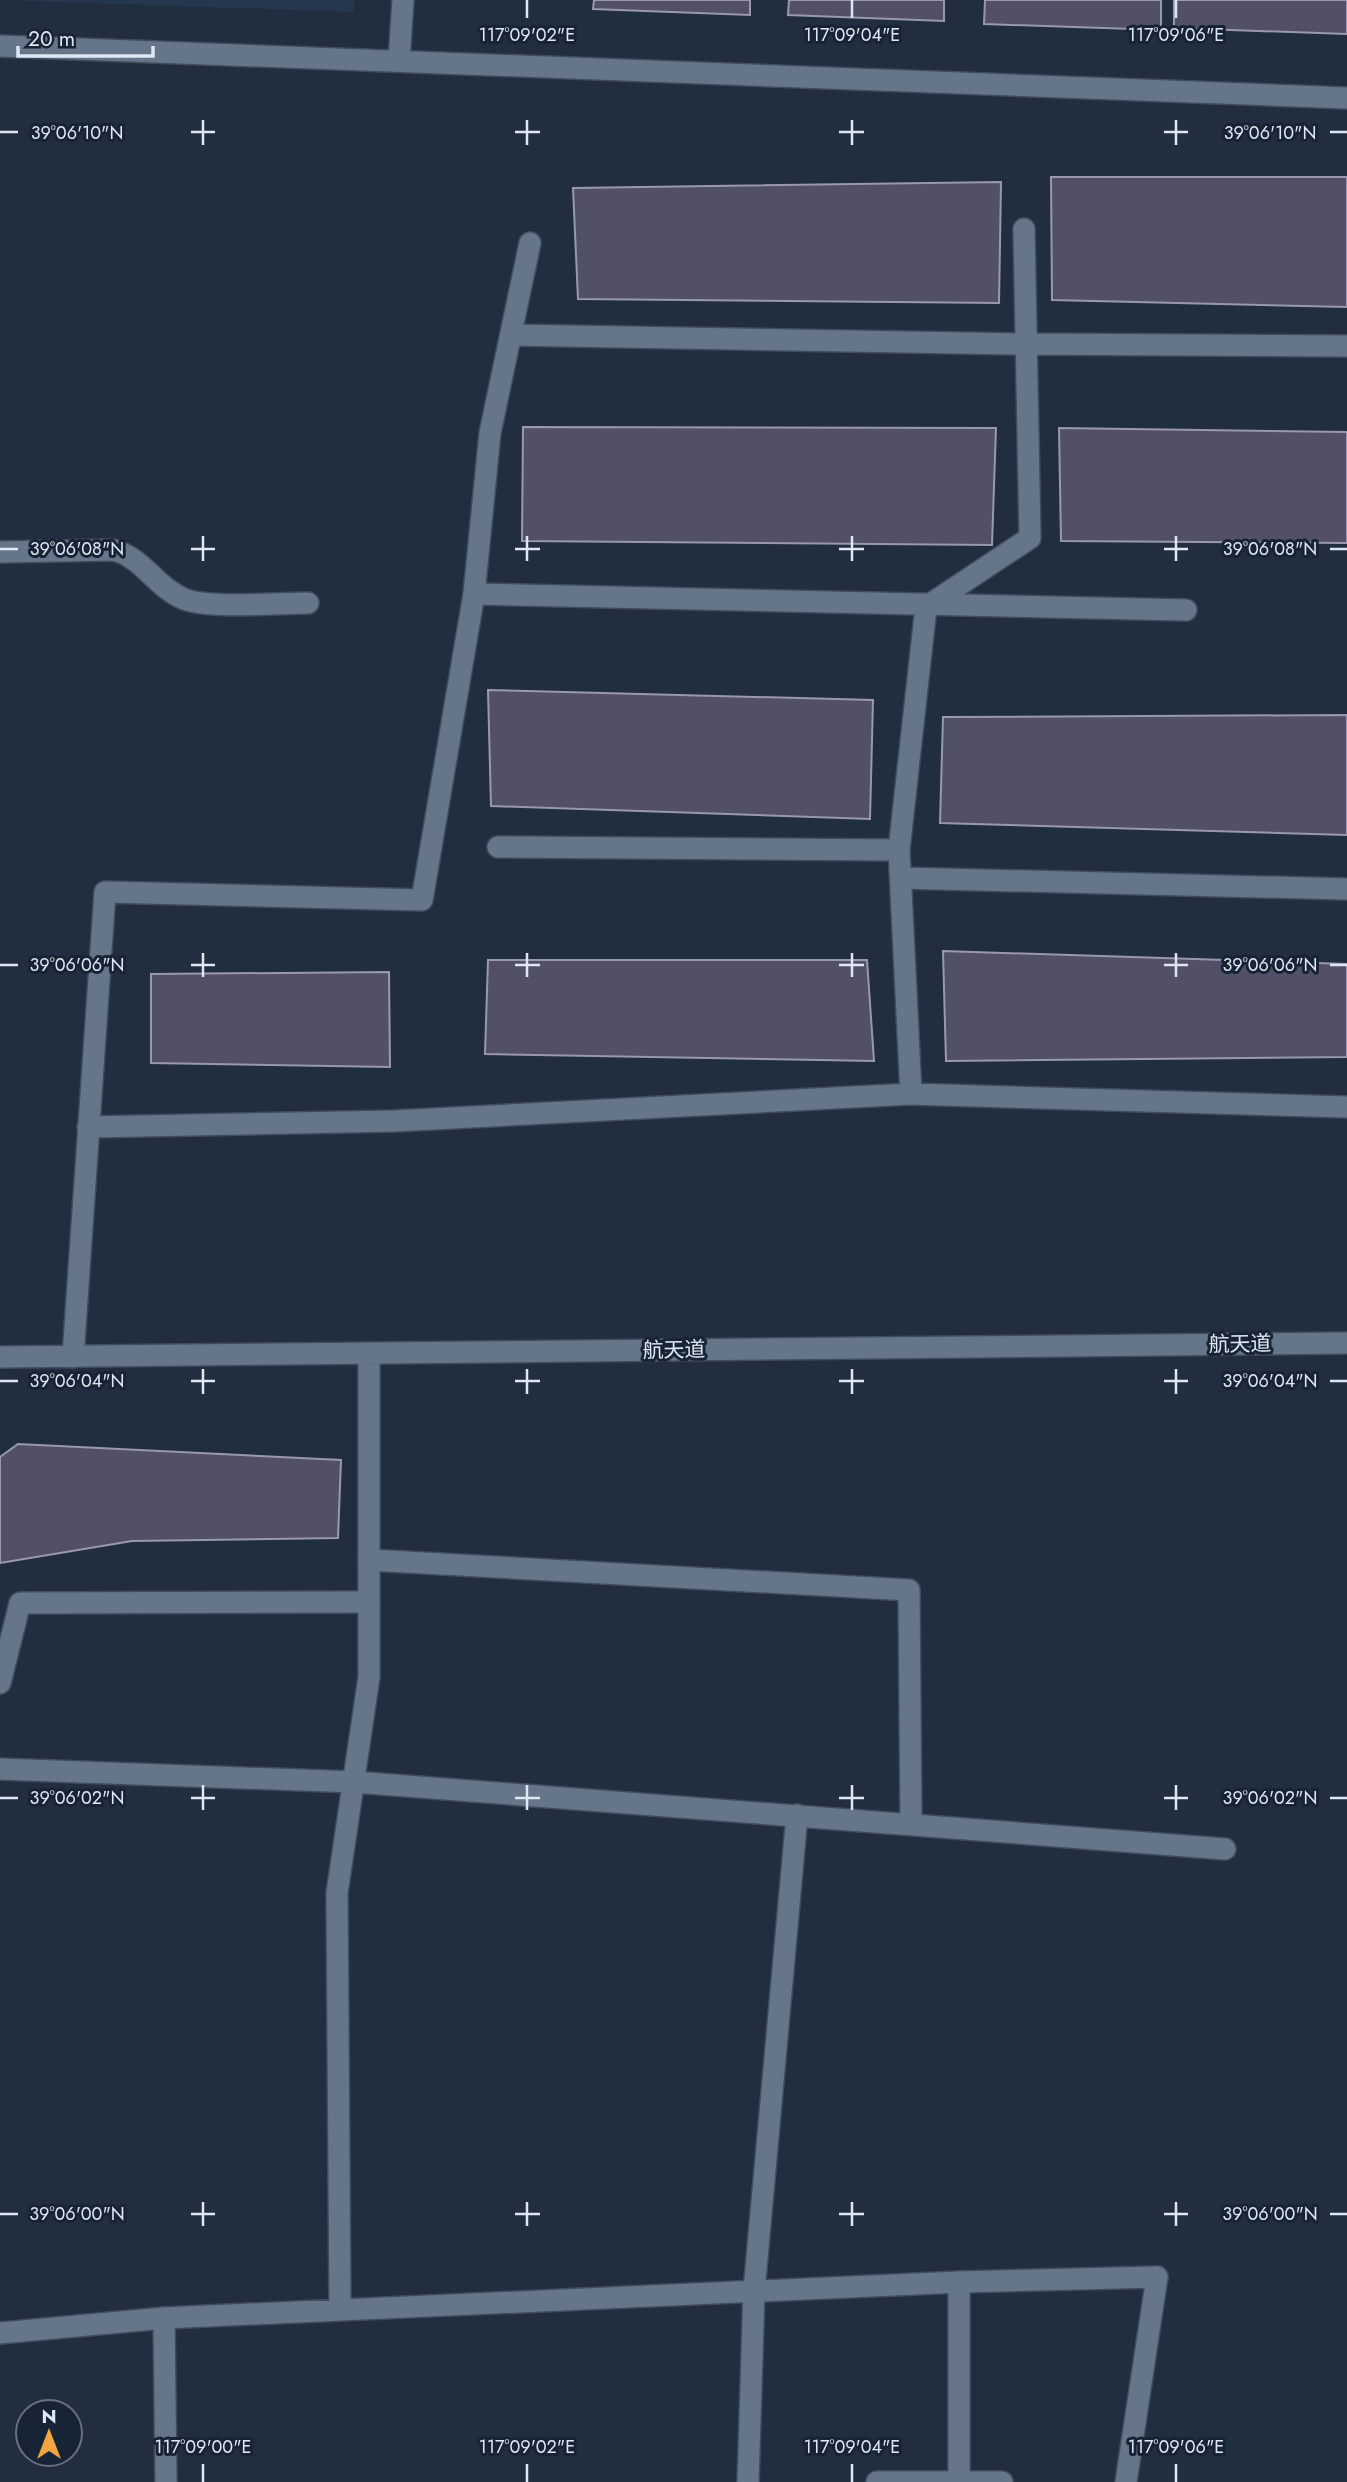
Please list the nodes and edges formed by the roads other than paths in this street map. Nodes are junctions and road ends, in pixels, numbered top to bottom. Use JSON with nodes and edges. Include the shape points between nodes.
{"nodes":[{"id":1,"x":402,"y":0,"type":"edge"},
{"id":2,"x":0,"y":46,"type":"edge"},
{"id":3,"x":399,"y":61,"type":"junction"},
{"id":4,"x":1347,"y":98,"type":"edge"},
{"id":5,"x":1024,"y":229,"type":"dead end"},
{"id":6,"x":530,"y":243,"type":"dead end"},
{"id":7,"x":511,"y":335,"type":"junction"},
{"id":8,"x":1025,"y":344,"type":"junction"},
{"id":9,"x":1347,"y":346,"type":"edge"},
{"id":10,"x":0,"y":552,"type":"edge"},
{"id":11,"x":474,"y":594,"type":"junction"},
{"id":12,"x":308,"y":603,"type":"dead end"},
{"id":13,"x":926,"y":607,"type":"junction"},
{"id":14,"x":1186,"y":610,"type":"dead end"},
{"id":15,"x":498,"y":847,"type":"dead end"},
{"id":16,"x":900,"y":850,"type":"junction"},
{"id":17,"x":901,"y":878,"type":"junction"},
{"id":18,"x":1347,"y":888,"type":"edge"},
{"id":19,"x":911,"y":1094,"type":"junction"},
{"id":20,"x":1347,"y":1107,"type":"edge"},
{"id":21,"x":88,"y":1127,"type":"junction"},
{"id":22,"x":1347,"y":1343,"type":"edge"},
{"id":23,"x":369,"y":1354,"type":"junction"},
{"id":24,"x":0,"y":1357,"type":"edge"},
{"id":25,"x":73,"y":1357,"type":"junction"},
{"id":26,"x":369,"y":1560,"type":"junction"},
{"id":27,"x":369,"y":1602,"type":"junction"},
{"id":28,"x":0,"y":1683,"type":"edge"},
{"id":29,"x":0,"y":1769,"type":"edge"},
{"id":30,"x":354,"y":1782,"type":"junction"},
{"id":31,"x":797,"y":1815,"type":"junction"},
{"id":32,"x":911,"y":1824,"type":"junction"},
{"id":33,"x":1225,"y":1849,"type":"dead end"},
{"id":34,"x":959,"y":2282,"type":"junction"},
{"id":35,"x":754,"y":2291,"type":"junction"},
{"id":36,"x":340,"y":2310,"type":"junction"},
{"id":37,"x":164,"y":2318,"type":"junction"},
{"id":38,"x":0,"y":2333,"type":"edge"},
{"id":39,"x":166,"y":2482,"type":"edge"},
{"id":40,"x":748,"y":2482,"type":"edge"},
{"id":41,"x":877,"y":2482,"type":"edge"},
{"id":42,"x":959,"y":2482,"type":"edge"},
{"id":43,"x":1002,"y":2482,"type":"edge"},
{"id":44,"x":1126,"y":2482,"type":"edge"}],
"edges":[{"from":1,"to":3,"type":"street"},
{"from":2,"to":3,"type":"street"},
{"from":3,"to":4,"type":"street"},
{"from":5,"to":8,"type":"street"},
{"from":6,"to":7,"type":"street"},
{"from":7,"to":8,"type":"street"},
{"from":7,"to":11,"type":"street","via":[[490,433]]},
{"from":8,"to":9,"type":"street"},
{"from":8,"to":13,"type":"street","via":[[1030,538]]},
{"from":10,"to":12,"type":"street","via":[[114,550],[131,555],[183,598]]},
{"from":11,"to":13,"type":"street"},
{"from":11,"to":21,"type":"street","via":[[422,900],[105,892]]},
{"from":13,"to":14,"type":"street"},
{"from":13,"to":16,"type":"street"},
{"from":15,"to":16,"type":"street"},
{"from":16,"to":17,"type":"street"},
{"from":17,"to":18,"type":"street"},
{"from":17,"to":19,"type":"street"},
{"from":19,"to":20,"type":"street"},
{"from":19,"to":21,"type":"street","via":[[394,1121]]},
{"from":21,"to":25,"type":"street"},
{"from":22,"to":23,"type":"street","name":"航天道"},
{"from":23,"to":25,"type":"street","name":"航天道"},
{"from":23,"to":26,"type":"street"},
{"from":24,"to":25,"type":"street","name":"航天道"},
{"from":26,"to":27,"type":"street"},
{"from":26,"to":32,"type":"street","via":[[909,1590]]},
{"from":27,"to":28,"type":"street","via":[[20,1603]]},
{"from":27,"to":30,"type":"street","via":[[369,1677]]},
{"from":29,"to":30,"type":"street"},
{"from":30,"to":31,"type":"street"},
{"from":30,"to":36,"type":"street","via":[[337,1893]]},
{"from":31,"to":32,"type":"street"},
{"from":31,"to":35,"type":"street"},
{"from":32,"to":33,"type":"street"},
{"from":34,"to":35,"type":"street"},
{"from":34,"to":42,"type":"street"},
{"from":34,"to":44,"type":"street","via":[[1157,2277]]},
{"from":35,"to":36,"type":"street"},
{"from":35,"to":40,"type":"street"},
{"from":36,"to":37,"type":"street"},
{"from":37,"to":38,"type":"street"},
{"from":37,"to":39,"type":"street"},
{"from":41,"to":42,"type":"street"},
{"from":42,"to":43,"type":"street"}]}
